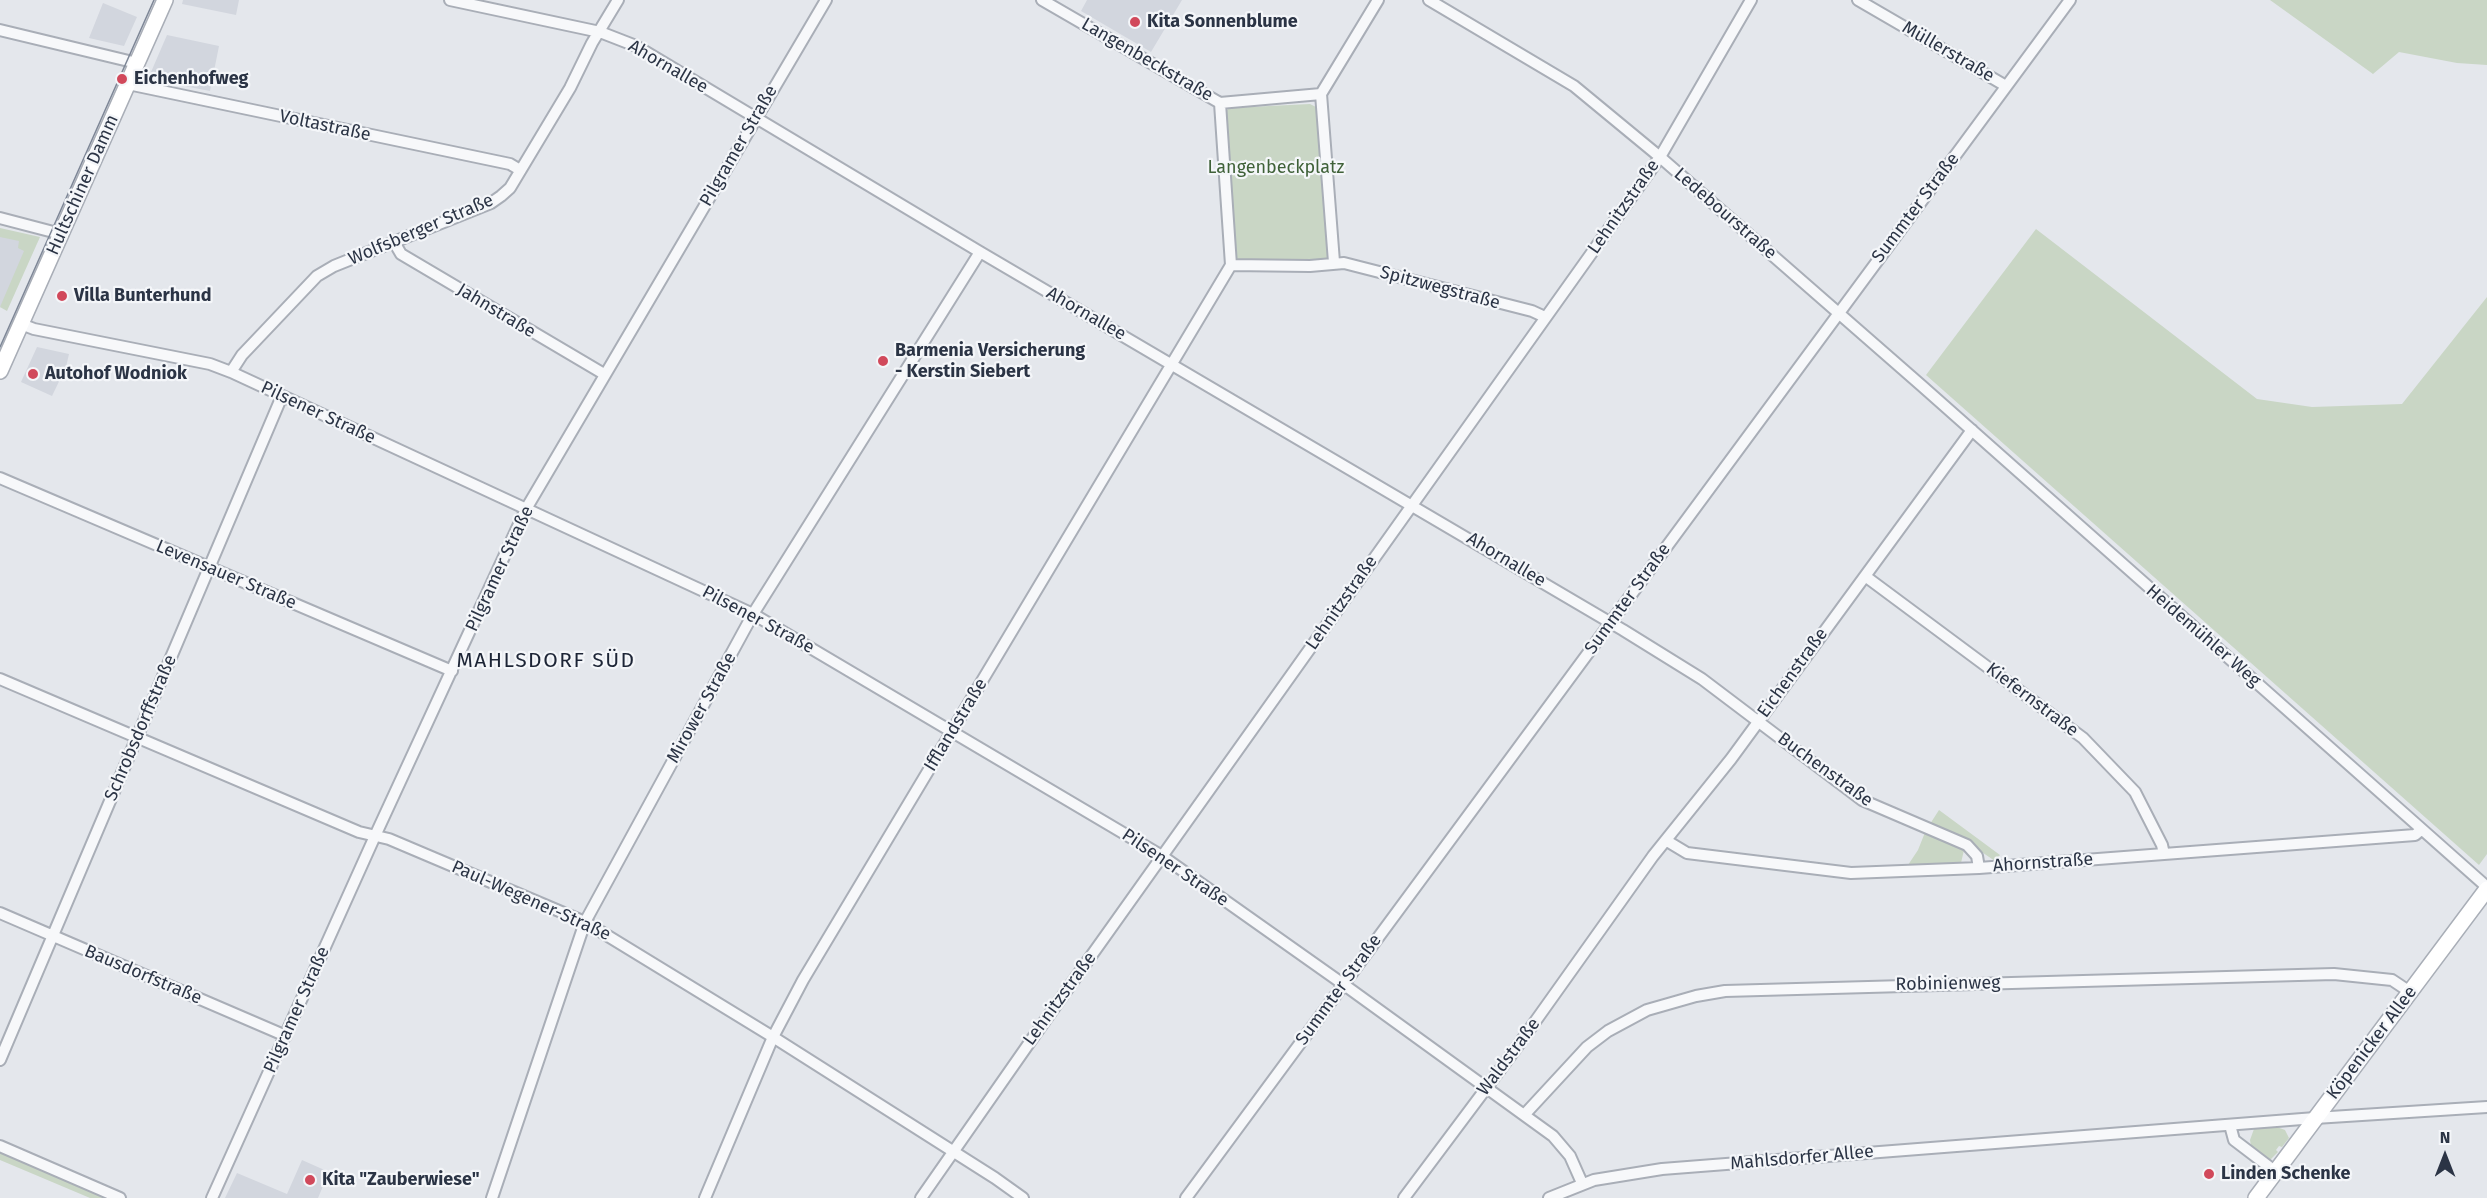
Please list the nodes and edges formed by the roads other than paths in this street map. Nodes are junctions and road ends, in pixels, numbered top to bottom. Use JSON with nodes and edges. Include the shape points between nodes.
{"nodes":[{"id":1,"x":165,"y":0,"type":"edge"},
{"id":2,"x":450,"y":0,"type":"edge"},
{"id":3,"x":618,"y":0,"type":"edge"},
{"id":4,"x":826,"y":0,"type":"edge"},
{"id":5,"x":1042,"y":0,"type":"edge"},
{"id":6,"x":1378,"y":0,"type":"edge"},
{"id":7,"x":1429,"y":0,"type":"edge"},
{"id":8,"x":1751,"y":0,"type":"edge"},
{"id":9,"x":1857,"y":0,"type":"edge"},
{"id":10,"x":2070,"y":0,"type":"edge"},
{"id":11,"x":0,"y":30,"type":"edge"},
{"id":12,"x":600,"y":32,"type":"junction"},
{"id":13,"x":137,"y":63,"type":"junction"},
{"id":14,"x":128,"y":84,"type":"junction"},
{"id":15,"x":2006,"y":86,"type":"junction"},
{"id":16,"x":1321,"y":94,"type":"junction"},
{"id":17,"x":1220,"y":103,"type":"junction"},
{"id":18,"x":755,"y":118,"type":"junction"},
{"id":19,"x":1659,"y":157,"type":"junction"},
{"id":20,"x":520,"y":170,"type":"junction"},
{"id":21,"x":0,"y":218,"type":"edge"},
{"id":22,"x":61,"y":234,"type":"junction"},
{"id":23,"x":394,"y":242,"type":"junction"},
{"id":24,"x":980,"y":252,"type":"junction"},
{"id":25,"x":1334,"y":262,"type":"junction"},
{"id":26,"x":1231,"y":266,"type":"junction"},
{"id":27,"x":1838,"y":313,"type":"junction"},
{"id":28,"x":1545,"y":317,"type":"junction"},
{"id":29,"x":21,"y":324,"type":"junction"},
{"id":30,"x":1171,"y":364,"type":"junction"},
{"id":31,"x":0,"y":371,"type":"edge"},
{"id":32,"x":231,"y":372,"type":"junction"},
{"id":33,"x":604,"y":374,"type":"junction"},
{"id":34,"x":1920,"y":384,"type":"joint"},
{"id":35,"x":282,"y":396,"type":"junction"},
{"id":36,"x":1972,"y":430,"type":"junction"},
{"id":37,"x":0,"y":478,"type":"edge"},
{"id":38,"x":1413,"y":504,"type":"junction"},
{"id":39,"x":526,"y":509,"type":"junction"},
{"id":40,"x":209,"y":568,"type":"junction"},
{"id":41,"x":1865,"y":576,"type":"junction"},
{"id":42,"x":753,"y":614,"type":"junction"},
{"id":43,"x":1611,"y":622,"type":"junction"},
{"id":44,"x":452,"y":670,"type":"junction"},
{"id":45,"x":0,"y":679,"type":"edge"},
{"id":46,"x":1702,"y":679,"type":"joint"},
{"id":47,"x":1758,"y":721,"type":"junction"},
{"id":48,"x":953,"y":730,"type":"junction"},
{"id":49,"x":138,"y":737,"type":"junction"},
{"id":50,"x":2421,"y":830,"type":"junction"},
{"id":51,"x":375,"y":836,"type":"junction"},
{"id":52,"x":1667,"y":841,"type":"junction"},
{"id":53,"x":2164,"y":854,"type":"junction"},
{"id":54,"x":1162,"y":856,"type":"junction"},
{"id":55,"x":1979,"y":868,"type":"junction"},
{"id":56,"x":2487,"y":888,"type":"edge"},
{"id":57,"x":0,"y":913,"type":"edge"},
{"id":58,"x":1611,"y":913,"type":"joint"},
{"id":59,"x":585,"y":922,"type":"junction"},
{"id":60,"x":53,"y":936,"type":"junction"},
{"id":61,"x":1343,"y":984,"type":"junction"},
{"id":62,"x":2410,"y":992,"type":"junction"},
{"id":63,"x":286,"y":1036,"type":"junction"},
{"id":64,"x":773,"y":1037,"type":"junction"},
{"id":65,"x":0,"y":1060,"type":"edge"},
{"id":66,"x":1487,"y":1086,"type":"junction"},
{"id":67,"x":2487,"y":1107,"type":"edge"},
{"id":68,"x":1524,"y":1114,"type":"junction"},
{"id":69,"x":2315,"y":1118,"type":"junction"},
{"id":70,"x":2230,"y":1125,"type":"junction"},
{"id":71,"x":0,"y":1146,"type":"edge"},
{"id":72,"x":954,"y":1151,"type":"junction"},
{"id":73,"x":2276,"y":1172,"type":"junction"},
{"id":74,"x":1582,"y":1183,"type":"junction"},
{"id":75,"x":120,"y":1198,"type":"edge"},
{"id":76,"x":212,"y":1198,"type":"edge"},
{"id":77,"x":492,"y":1198,"type":"edge"},
{"id":78,"x":705,"y":1198,"type":"edge"},
{"id":79,"x":921,"y":1198,"type":"edge"},
{"id":80,"x":1023,"y":1198,"type":"edge"},
{"id":81,"x":1186,"y":1198,"type":"edge"},
{"id":82,"x":1404,"y":1198,"type":"edge"},
{"id":83,"x":1550,"y":1198,"type":"edge"},
{"id":84,"x":2256,"y":1198,"type":"edge"}],
"edges":[{"from":1,"to":13,"type":"main road","name":"Hultschiner Damm"},
{"from":2,"to":12,"type":"street","name":"Ahornallee"},
{"from":3,"to":12,"type":"street","name":"Wolfsberger Straße"},
{"from":4,"to":18,"type":"street","name":"Pilgramer Straße"},
{"from":5,"to":17,"type":"street","name":"Langenbeckstraße"},
{"from":6,"to":16,"type":"street"},
{"from":7,"to":19,"type":"street","name":"Ledebourstraße","via":[[1574,86]]},
{"from":8,"to":19,"type":"street","name":"Lehnitzstraße"},
{"from":9,"to":15,"type":"street","name":"Müllerstraße"},
{"from":10,"to":15,"type":"street","name":"Summter Straße"},
{"from":11,"to":13,"type":"street"},
{"from":12,"to":18,"type":"street","name":"Ahornallee","via":[[636,46]]},
{"from":12,"to":20,"type":"street","name":"Wolfsberger Straße"},
{"from":13,"to":14,"type":"main road","name":"Hultschiner Damm"},
{"from":14,"to":20,"type":"street","name":"Voltastraße","via":[[510,164]]},
{"from":14,"to":22,"type":"main road","name":"Hultschiner Damm"},
{"from":15,"to":27,"type":"street","name":"Summter Straße"},
{"from":16,"to":17,"type":"street"},
{"from":16,"to":25,"type":"street"},
{"from":17,"to":26,"type":"street"},
{"from":18,"to":24,"type":"street","name":"Ahornallee"},
{"from":18,"to":33,"type":"street","name":"Pilgramer Straße"},
{"from":19,"to":27,"type":"street","name":"Ledebourstraße"},
{"from":19,"to":28,"type":"street","name":"Lehnitzstraße"},
{"from":20,"to":23,"type":"street","name":"Wolfsberger Straße","via":[[510,188],[491,203]]},
{"from":21,"to":22,"type":"street"},
{"from":22,"to":29,"type":"main road","name":"Hultschiner Damm"},
{"from":23,"to":32,"type":"street","name":"Wolfsberger Straße","via":[[317,276],[242,355]]},
{"from":23,"to":33,"type":"street","name":"Jahnstraße","via":[[401,254]]},
{"from":24,"to":30,"type":"street","name":"Ahornallee"},
{"from":24,"to":42,"type":"street","name":"Mirower Straße"},
{"from":25,"to":26,"type":"street","via":[[1310,266]]},
{"from":25,"to":28,"type":"street","name":"Spitzwegstraße"},
{"from":26,"to":30,"type":"street","name":"Ifflandstraße"},
{"from":27,"to":34,"type":"street","name":"Ledebourstraße"},
{"from":27,"to":43,"type":"street","name":"Summter Straße"},
{"from":28,"to":38,"type":"street","name":"Lehnitzstraße"},
{"from":29,"to":31,"type":"main road","name":"Hultschiner Damm"},
{"from":29,"to":32,"type":"street","name":"Pilsener Straße","via":[[210,364]]},
{"from":30,"to":38,"type":"street","name":"Ahornallee"},
{"from":30,"to":48,"type":"street","name":"Ifflandstraße"},
{"from":32,"to":35,"type":"street","name":"Pilsener Straße"},
{"from":33,"to":39,"type":"street","name":"Pilgramer Straße"},
{"from":34,"to":36,"type":"street","name":"Heidemühler Weg"},
{"from":35,"to":39,"type":"street","name":"Pilsener Straße"},
{"from":35,"to":40,"type":"street","name":"Schrobsdorffstraße"},
{"from":36,"to":41,"type":"street","name":"Eichenstraße"},
{"from":36,"to":50,"type":"street","name":"Heidemühler Weg"},
{"from":37,"to":40,"type":"street","name":"Levensauer Straße"},
{"from":38,"to":43,"type":"street","name":"Ahornallee"},
{"from":38,"to":54,"type":"street","name":"Lehnitzstraße"},
{"from":39,"to":42,"type":"street","name":"Pilsener Straße"},
{"from":39,"to":44,"type":"street","name":"Pilgramer Straße"},
{"from":40,"to":44,"type":"street","name":"Levensauer Straße"},
{"from":40,"to":49,"type":"street","name":"Schrobsdorffstraße"},
{"from":41,"to":47,"type":"street","name":"Eichenstraße"},
{"from":41,"to":53,"type":"street","name":"Kiefernstraße","via":[[2083,738],[2135,792]]},
{"from":42,"to":48,"type":"street","name":"Pilsener Straße"},
{"from":42,"to":59,"type":"street","name":"Mirower Straße"},
{"from":43,"to":46,"type":"street","name":"Ahornallee"},
{"from":43,"to":61,"type":"street","name":"Summter Straße"},
{"from":44,"to":51,"type":"street","name":"Pilgramer Straße"},
{"from":45,"to":49,"type":"street","name":"Paul-Wegener-Straße"},
{"from":46,"to":47,"type":"street","name":"Buchenstraße"},
{"from":47,"to":52,"type":"street","name":"Eichenstraße"},
{"from":47,"to":55,"type":"street","name":"Buchenstraße","via":[[1862,800],[1967,845],[1977,856]]},
{"from":48,"to":54,"type":"street","name":"Pilsener Straße"},
{"from":48,"to":64,"type":"street","name":"Ifflandstraße"},
{"from":49,"to":51,"type":"street","name":"Paul-Wegener-Straße"},
{"from":49,"to":60,"type":"street","name":"Schrobsdorffstraße"},
{"from":50,"to":53,"type":"street","name":"Ahornstraße","via":[[2415,835]]},
{"from":50,"to":56,"type":"street","name":"Heidemühler Weg"},
{"from":51,"to":59,"type":"street","name":"Paul-Wegener-Straße"},
{"from":51,"to":63,"type":"street","name":"Pilgramer Straße"},
{"from":52,"to":55,"type":"street","name":"Ahornstraße","via":[[1686,853],[1851,873]]},
{"from":52,"to":58,"type":"street","name":"Eichenstraße"},
{"from":53,"to":55,"type":"street","name":"Ahornstraße"},
{"from":54,"to":61,"type":"street","name":"Pilsener Straße"},
{"from":54,"to":72,"type":"street","name":"Lehnitzstraße"},
{"from":56,"to":62,"type":"main road","name":"Köpenicker Allee"},
{"from":57,"to":60,"type":"street","name":"Bausdorfstraße"},
{"from":58,"to":66,"type":"street","name":"Waldstraße"},
{"from":59,"to":64,"type":"street","name":"Paul-Wegener-Straße"},
{"from":59,"to":77,"type":"street","name":"Mirower Straße"},
{"from":60,"to":63,"type":"street","name":"Bausdorfstraße"},
{"from":60,"to":65,"type":"street","name":"Schrobsdorffstraße"},
{"from":61,"to":66,"type":"street","name":"Pilsener Straße"},
{"from":61,"to":81,"type":"street","name":"Summter Straße"},
{"from":62,"to":68,"type":"street","name":"Robinienweg","via":[[2392,980],[2334,974],[1725,991],[1647,1010],[1608,1031],[1587,1047]]},
{"from":62,"to":69,"type":"main road","name":"Köpenicker Allee"},
{"from":63,"to":76,"type":"street","name":"Pilgramer Straße"},
{"from":64,"to":72,"type":"street","name":"Paul-Wegener-Straße"},
{"from":64,"to":78,"type":"street","name":"Ifflandstraße"},
{"from":66,"to":68,"type":"street"},
{"from":66,"to":82,"type":"street","name":"Waldstraße"},
{"from":67,"to":69,"type":"street","name":"Mahlsdorfer Allee"},
{"from":68,"to":74,"type":"street","via":[[1564,1149]]},
{"from":69,"to":70,"type":"street","name":"Mahlsdorfer Allee"},
{"from":69,"to":73,"type":"main road","name":"Köpenicker Allee"},
{"from":70,"to":73,"type":"street","via":[[2234,1140]]},
{"from":70,"to":74,"type":"street","name":"Mahlsdorfer Allee","via":[[1662,1169]]},
{"from":71,"to":75,"type":"street"},
{"from":72,"to":79,"type":"street","name":"Lehnitzstraße"},
{"from":72,"to":80,"type":"street","name":"Paul-Wegener-Straße"},
{"from":73,"to":84,"type":"main road","name":"Köpenicker Allee"},
{"from":74,"to":83,"type":"street","name":"Mahlsdorfer Allee"}]}
